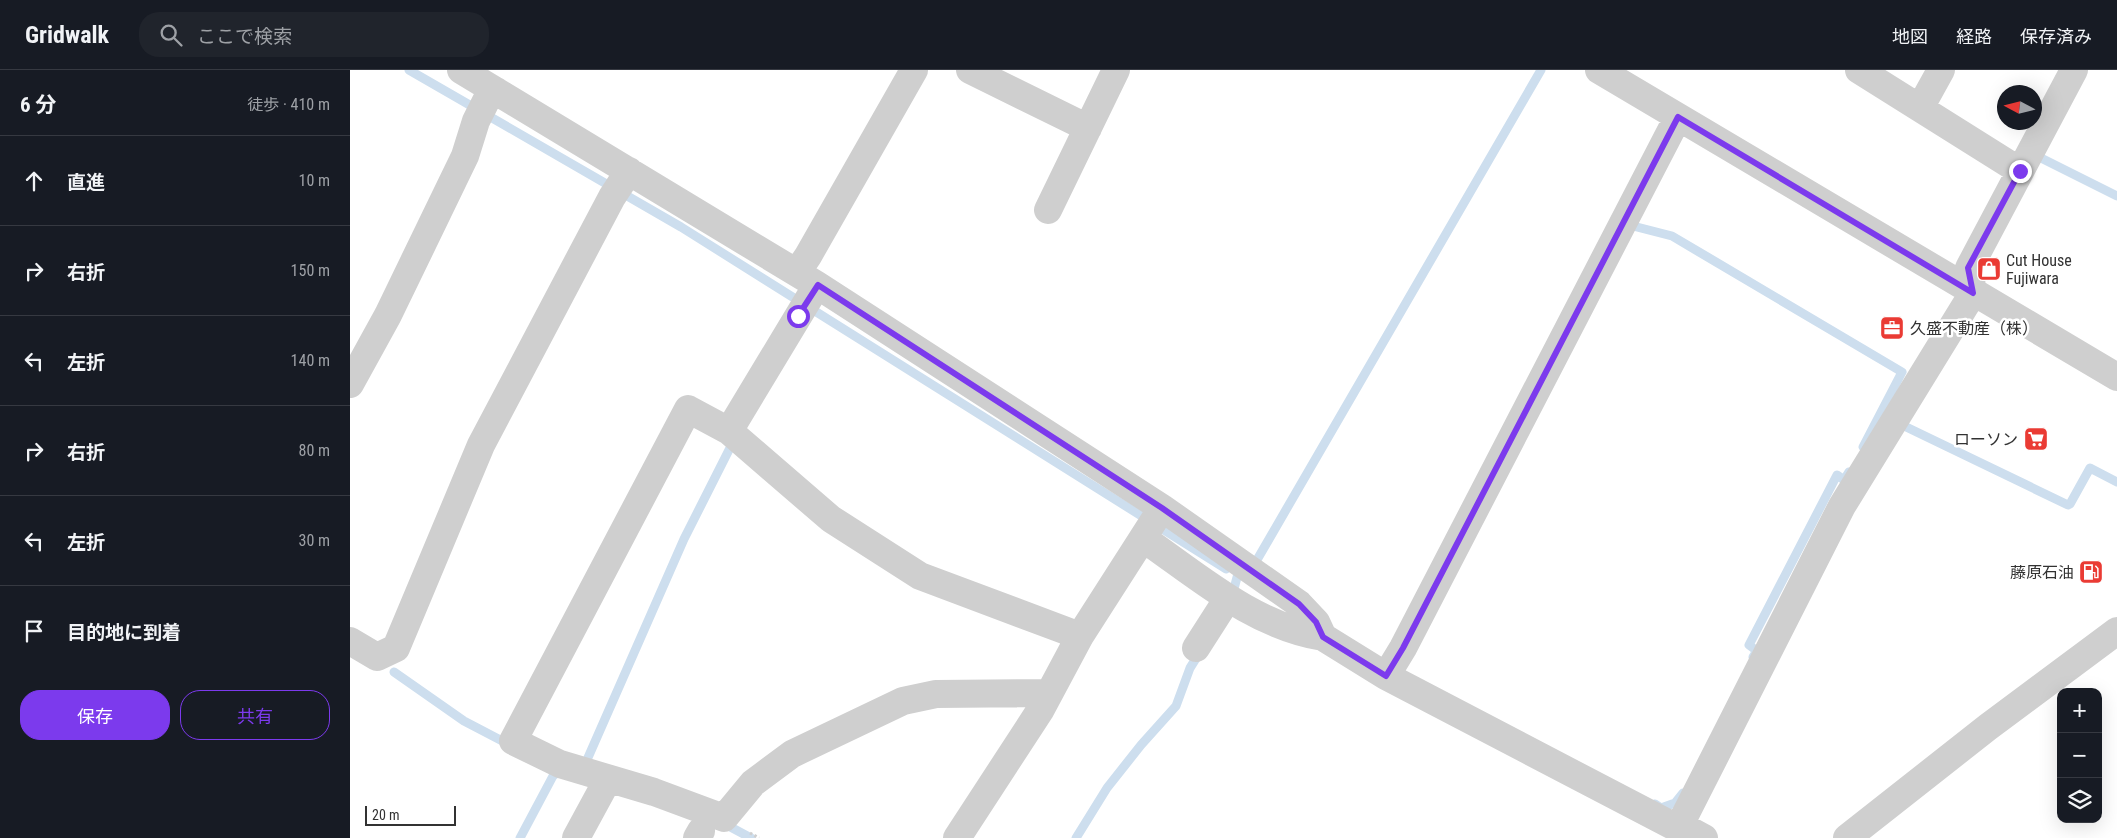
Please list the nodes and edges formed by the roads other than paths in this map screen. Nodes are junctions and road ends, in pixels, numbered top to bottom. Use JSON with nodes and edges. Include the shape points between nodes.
{"nodes":[{"id":1,"x":461,"y":70,"type":"edge"},
{"id":2,"x":970,"y":70,"type":"edge"},
{"id":3,"x":1116,"y":70,"type":"edge"},
{"id":4,"x":1599,"y":70,"type":"edge"},
{"id":5,"x":1859,"y":70,"type":"edge"},
{"id":6,"x":1941,"y":70,"type":"edge"},
{"id":7,"x":2074,"y":70,"type":"edge"},
{"id":8,"x":906,"y":73,"type":"edge"},
{"id":9,"x":486,"y":104,"type":"junction"},
{"id":10,"x":1920,"y":108,"type":"junction"},
{"id":11,"x":1678,"y":117,"type":"junction"},
{"id":12,"x":1088,"y":128,"type":"junction"},
{"id":13,"x":2020,"y":171,"type":"junction"},
{"id":14,"x":622,"y":182,"type":"junction"},
{"id":15,"x":1048,"y":210,"type":"dead end"},
{"id":16,"x":806,"y":292,"type":"junction"},
{"id":17,"x":1973,"y":293,"type":"junction"},
{"id":18,"x":2117,"y":377,"type":"edge"},
{"id":19,"x":350,"y":384,"type":"edge"},
{"id":20,"x":729,"y":431,"type":"junction"},
{"id":21,"x":1152,"y":524,"type":"junction"},
{"id":22,"x":1268,"y":583,"type":"junction"},
{"id":23,"x":1234,"y":601,"type":"junction"},
{"id":24,"x":2117,"y":631,"type":"edge"},
{"id":25,"x":1080,"y":636,"type":"junction"},
{"id":26,"x":1323,"y":637,"type":"junction"},
{"id":27,"x":350,"y":641,"type":"edge"},
{"id":28,"x":1196,"y":648,"type":"dead end"},
{"id":29,"x":1386,"y":676,"type":"junction"},
{"id":30,"x":1048,"y":693,"type":"junction"},
{"id":31,"x":596,"y":779,"type":"junction"},
{"id":32,"x":1679,"y":826,"type":"edge"},
{"id":33,"x":576,"y":838,"type":"edge"},
{"id":34,"x":957,"y":838,"type":"edge"},
{"id":35,"x":1704,"y":838,"type":"edge"},
{"id":36,"x":1847,"y":838,"type":"edge"}],
"edges":[{"from":1,"to":9,"type":"street"},
{"from":2,"to":12,"type":"street"},
{"from":3,"to":12,"type":"street"},
{"from":4,"to":11,"type":"street"},
{"from":5,"to":10,"type":"street"},
{"from":6,"to":10,"type":"street"},
{"from":7,"to":13,"type":"street"},
{"from":8,"to":16,"type":"street","via":[[808,256]]},
{"from":9,"to":14,"type":"street"},
{"from":9,"to":19,"type":"street","via":[[465,156],[388,316]]},
{"from":10,"to":13,"type":"street"},
{"from":11,"to":17,"type":"street"},
{"from":11,"to":29,"type":"street"},
{"from":12,"to":15,"type":"street"},
{"from":13,"to":17,"type":"street","via":[[1968,268]]},
{"from":14,"to":16,"type":"street"},
{"from":14,"to":27,"type":"street","via":[[481,445],[396,648],[377,657]]},
{"from":16,"to":20,"type":"street"},
{"from":16,"to":21,"type":"street"},
{"from":17,"to":18,"type":"street"},
{"from":17,"to":32,"type":"street","via":[[1842,506]]},
{"from":20,"to":25,"type":"street","via":[[831,519],[920,576]]},
{"from":20,"to":31,"type":"street","via":[[688,408],[513,741],[548,760]]},
{"from":21,"to":22,"type":"street","via":[[1234,559]]},
{"from":21,"to":23,"type":"street","via":[[1154,546]]},
{"from":21,"to":25,"type":"street"},
{"from":22,"to":23,"type":"street","via":[[1248,586]]},
{"from":22,"to":26,"type":"street","via":[[1299,604],[1316,622]]},
{"from":23,"to":26,"type":"street","via":[[1282,627]]},
{"from":23,"to":28,"type":"street"},
{"from":24,"to":36,"type":"street"},
{"from":25,"to":30,"type":"street"},
{"from":26,"to":29,"type":"street"},
{"from":29,"to":32,"type":"street"},
{"from":30,"to":31,"type":"street","via":[[936,694],[903,701],[792,754],[753,783],[724,818],[654,792]]},
{"from":30,"to":34,"type":"street","via":[[1041,709]]},
{"from":31,"to":33,"type":"street"},
{"from":32,"to":35,"type":"street"}]}
